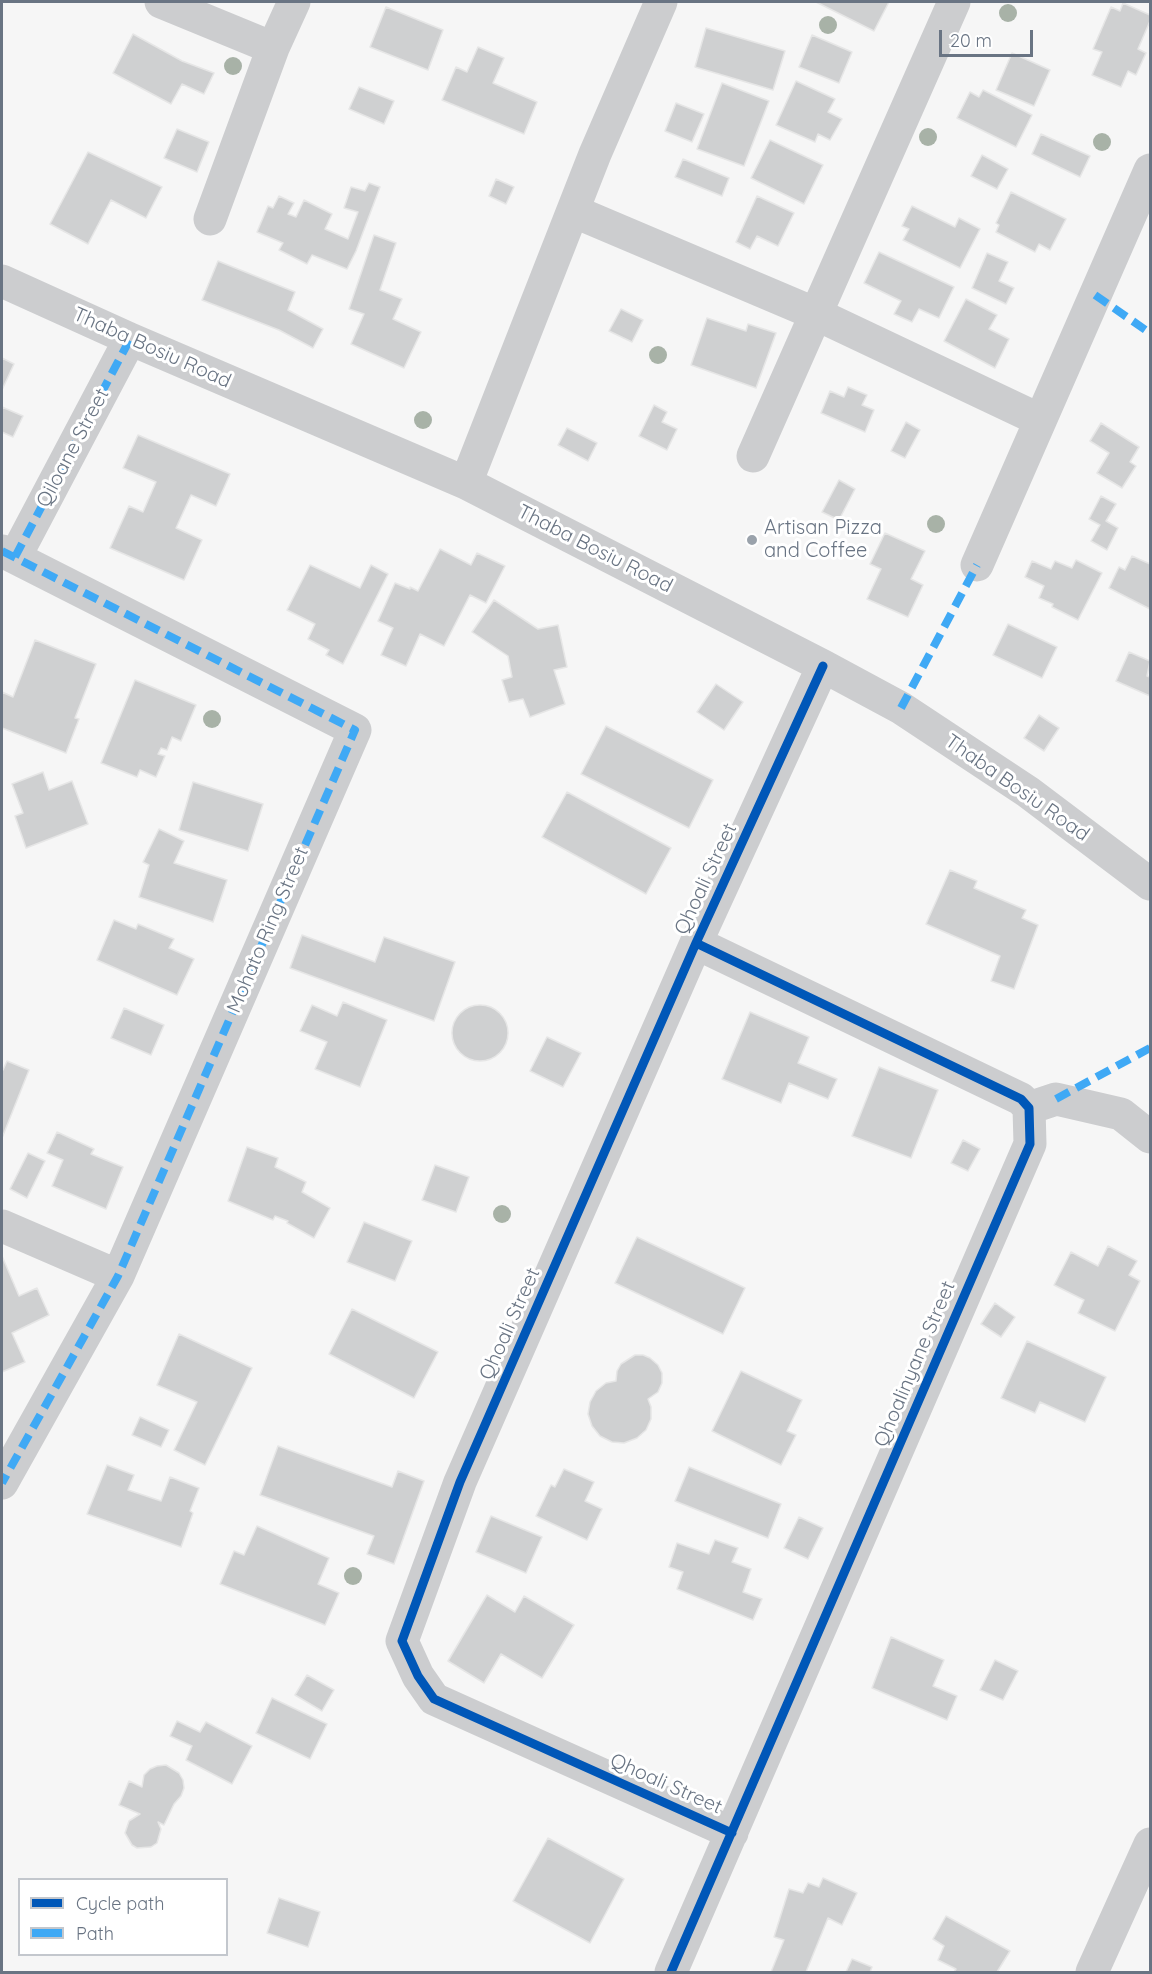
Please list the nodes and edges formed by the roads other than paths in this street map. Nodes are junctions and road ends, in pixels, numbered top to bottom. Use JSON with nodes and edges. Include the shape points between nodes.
{"nodes":[{"id":1,"x":161,"y":2,"type":"edge"},
{"id":2,"x":294,"y":2,"type":"edge"},
{"id":3,"x":661,"y":2,"type":"edge"},
{"id":4,"x":954,"y":2,"type":"edge"},
{"id":5,"x":273,"y":48,"type":"junction"},
{"id":6,"x":1150,"y":170,"type":"edge"},
{"id":7,"x":573,"y":211,"type":"junction"},
{"id":8,"x":210,"y":219,"type":"dead end"},
{"id":9,"x":2,"y":281,"type":"edge"},
{"id":10,"x":816,"y":314,"type":"junction"},
{"id":11,"x":130,"y":339,"type":"junction"},
{"id":12,"x":1040,"y":420,"type":"junction"},
{"id":13,"x":753,"y":456,"type":"dead end"},
{"id":14,"x":466,"y":483,"type":"junction"},
{"id":15,"x":8,"y":554,"type":"edge"},
{"id":16,"x":977,"y":565,"type":"dead end"},
{"id":17,"x":823,"y":666,"type":"junction"},
{"id":18,"x":1148,"y":875,"type":"edge"},
{"id":19,"x":696,"y":943,"type":"junction"},
{"id":20,"x":1029,"y":1108,"type":"junction"},
{"id":21,"x":1150,"y":1137,"type":"edge"},
{"id":22,"x":2,"y":1226,"type":"edge"},
{"id":23,"x":118,"y":1276,"type":"junction"},
{"id":24,"x":2,"y":1483,"type":"edge"},
{"id":25,"x":732,"y":1833,"type":"junction"},
{"id":26,"x":1150,"y":1844,"type":"edge"},
{"id":27,"x":671,"y":1972,"type":"edge"},
{"id":28,"x":1092,"y":1972,"type":"edge"}],
"edges":[{"from":1,"to":5,"type":"street"},
{"from":2,"to":5,"type":"street"},
{"from":3,"to":7,"type":"street"},
{"from":4,"to":10,"type":"street"},
{"from":5,"to":8,"type":"street"},
{"from":6,"to":12,"type":"street"},
{"from":7,"to":10,"type":"street"},
{"from":7,"to":14,"type":"street"},
{"from":9,"to":11,"type":"street","name":"Thaba Bosiu Road"},
{"from":10,"to":12,"type":"street"},
{"from":10,"to":13,"type":"street"},
{"from":11,"to":14,"type":"street","name":"Thaba Bosiu Road"},
{"from":11,"to":15,"type":"street","name":"Qiloane Street"},
{"from":12,"to":16,"type":"street"},
{"from":14,"to":17,"type":"street","name":"Thaba Bosiu Road"},
{"from":15,"to":23,"type":"street","name":"Mohato Ring Street","via":[[355,730]]},
{"from":17,"to":18,"type":"street","name":"Thaba Bosiu Road","via":[[901,708]]},
{"from":17,"to":19,"type":"street","name":"Qhoali Street"},
{"from":19,"to":20,"type":"street","via":[[1021,1100]]},
{"from":19,"to":25,"type":"street","name":"Qhoali Street","via":[[460,1482],[402,1641],[434,1699]]},
{"from":20,"to":21,"type":"street","via":[[1056,1099],[1121,1114]]},
{"from":20,"to":25,"type":"street","name":"Qhoalinyane Street","via":[[1030,1144]]},
{"from":22,"to":23,"type":"street"},
{"from":23,"to":24,"type":"street","name":"Mohato Ring Street"},
{"from":25,"to":27,"type":"street","name":"Qhoalinyane Street"},
{"from":26,"to":28,"type":"street"}]}
